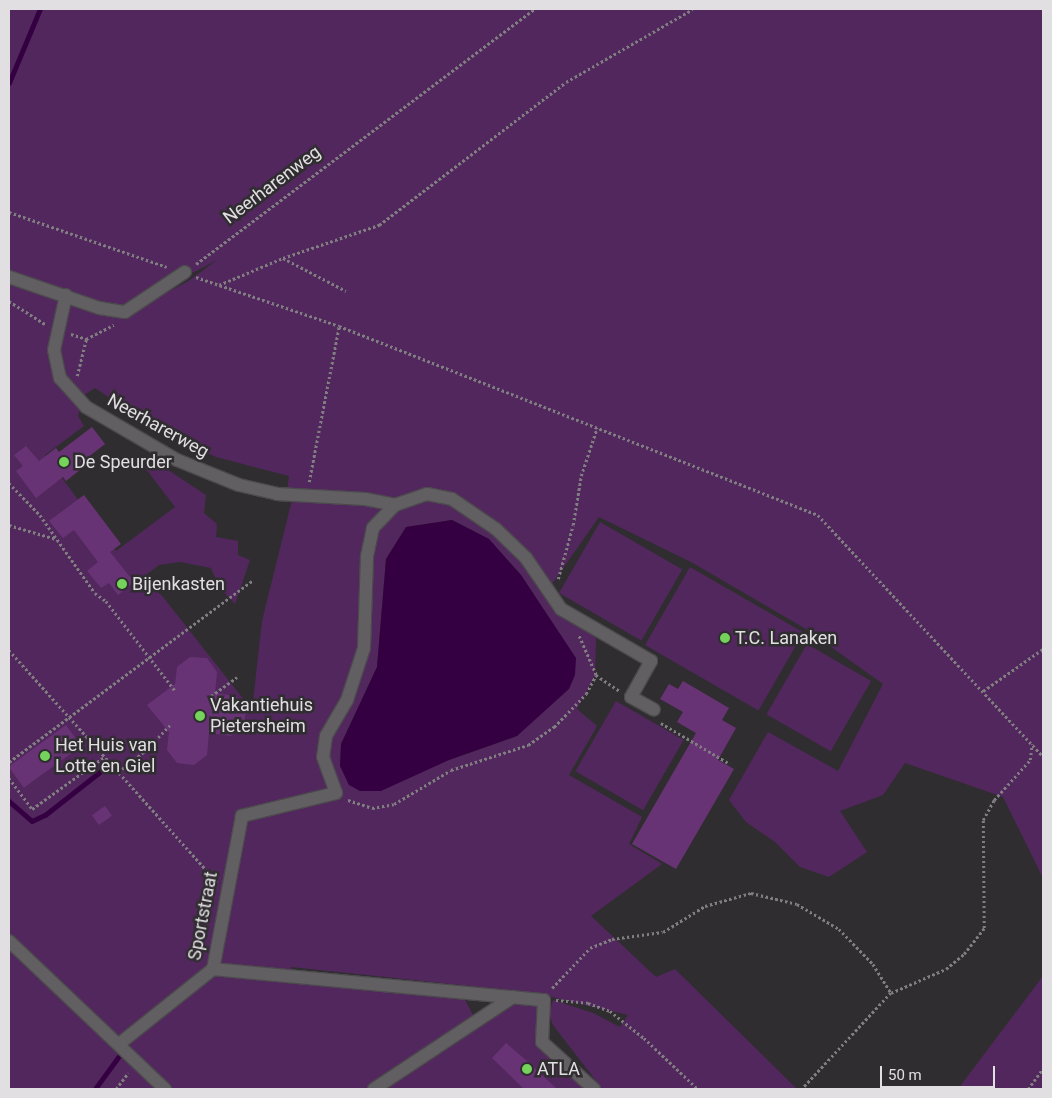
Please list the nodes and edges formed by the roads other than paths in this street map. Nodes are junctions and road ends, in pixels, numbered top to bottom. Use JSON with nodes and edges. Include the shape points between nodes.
{"nodes":[{"id":1,"x":185,"y":272,"type":"road end"},
{"id":2,"x":9,"y":277,"type":"edge"},
{"id":3,"x":66,"y":295,"type":"junction"},
{"id":4,"x":395,"y":505,"type":"junction"},
{"id":5,"x":654,"y":710,"type":"road end"},
{"id":6,"x":9,"y":942,"type":"edge"},
{"id":7,"x":213,"y":969,"type":"junction"},
{"id":8,"x":513,"y":997,"type":"junction"},
{"id":9,"x":119,"y":1044,"type":"junction"},
{"id":10,"x":165,"y":1089,"type":"edge"},
{"id":11,"x":374,"y":1089,"type":"edge"},
{"id":12,"x":594,"y":1089,"type":"edge"}],
"edges":[{"from":1,"to":3,"type":"street","via":[[125,312],[99,308]]},
{"from":2,"to":3,"type":"street"},
{"from":3,"to":4,"type":"street","name":"Neerharerweg","via":[[54,350],[60,378],[86,407],[177,460],[239,485],[302,496],[365,498]]},
{"from":4,"to":5,"type":"street","via":[[427,494],[452,498],[496,529],[526,558],[561,609],[651,661],[631,697]]},
{"from":4,"to":7,"type":"street","name":"Sportstraat","via":[[373,528],[367,557],[364,648],[347,700],[326,736],[324,764],[336,793],[242,816],[225,890]]},
{"from":6,"to":9,"type":"street"},
{"from":7,"to":8,"type":"street"},
{"from":7,"to":9,"type":"street","name":"Sportstraat"},
{"from":8,"to":11,"type":"street"},
{"from":8,"to":12,"type":"street","via":[[544,1000],[542,1042]]},
{"from":9,"to":10,"type":"street"}]}
